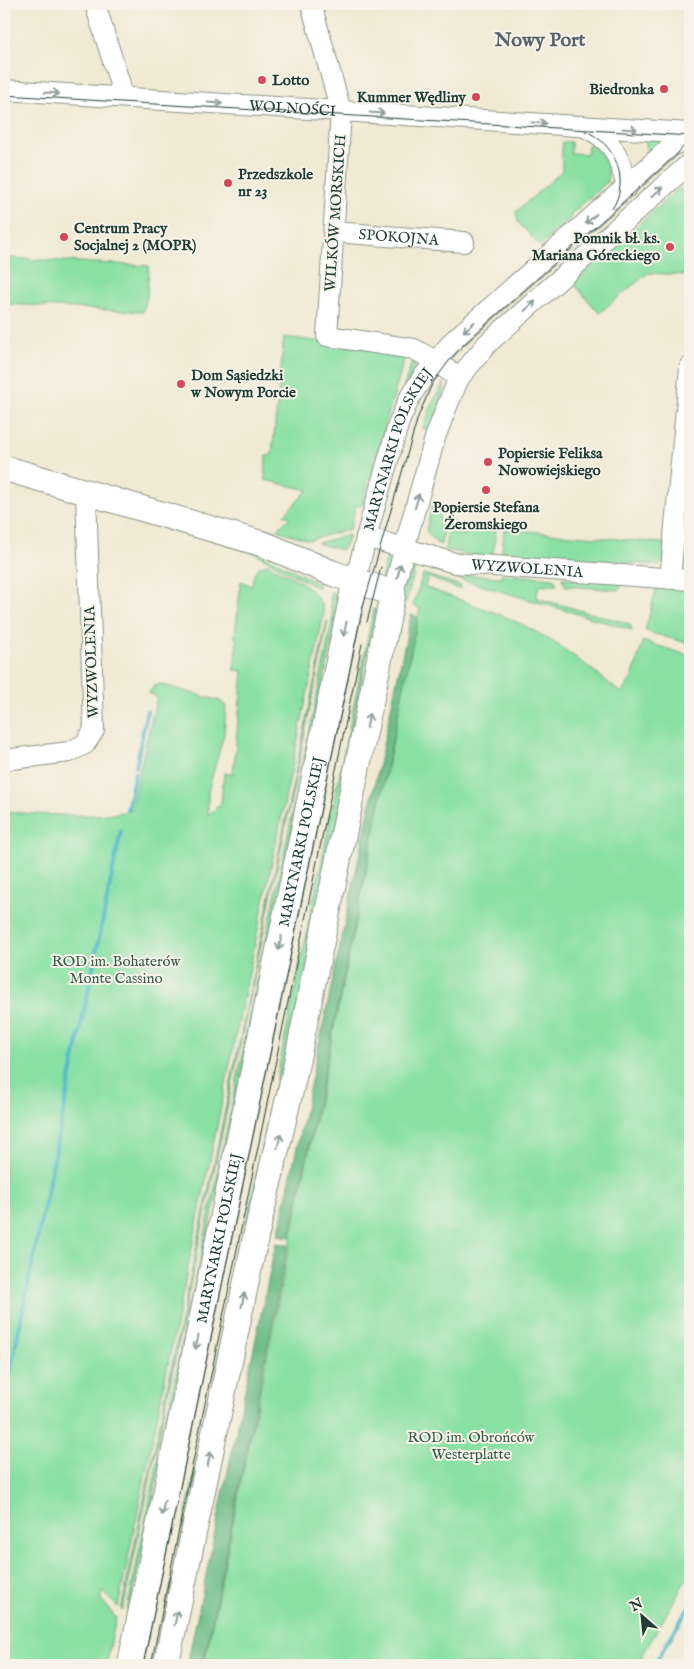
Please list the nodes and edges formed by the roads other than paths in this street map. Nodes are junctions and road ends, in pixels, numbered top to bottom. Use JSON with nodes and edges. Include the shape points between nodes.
{"nodes":[{"id":1,"x":95,"y":4,"type":"edge"},
{"id":2,"x":311,"y":4,"type":"edge"},
{"id":3,"x":4,"y":90,"type":"edge"},
{"id":4,"x":121,"y":97,"type":"junction"},
{"id":5,"x":341,"y":111,"type":"junction"},
{"id":6,"x":581,"y":126,"type":"junction"},
{"id":7,"x":690,"y":133,"type":"edge"},
{"id":8,"x":690,"y":138,"type":"edge"},
{"id":9,"x":686,"y":173,"type":"edge"},
{"id":10,"x":627,"y":187,"type":"junction"},
{"id":11,"x":334,"y":232,"type":"junction"},
{"id":12,"x":464,"y":242,"type":"dead end"},
{"id":13,"x":435,"y":360,"type":"junction"},
{"id":14,"x":690,"y":367,"type":"edge"},
{"id":15,"x":459,"y":378,"type":"junction"},
{"id":16,"x":4,"y":468,"type":"edge"},
{"id":17,"x":86,"y":492,"type":"junction"},
{"id":18,"x":366,"y":537,"type":"junction"},
{"id":19,"x":404,"y":548,"type":"junction"},
{"id":20,"x":670,"y":579,"type":"junction"},
{"id":21,"x":690,"y":580,"type":"edge"},
{"id":22,"x":355,"y":582,"type":"junction"},
{"id":23,"x":394,"y":593,"type":"junction"},
{"id":24,"x":4,"y":760,"type":"edge"},
{"id":25,"x":130,"y":1665,"type":"edge"},
{"id":26,"x":166,"y":1665,"type":"edge"}],
"edges":[{"from":1,"to":4,"type":"street","via":[[120,84]]},
{"from":2,"to":5,"type":"street","name":"WILKÓW MORSKICH"},
{"from":3,"to":4,"type":"street","name":"WOLNOŚCI","one_way":true},
{"from":4,"to":5,"type":"street","name":"WOLNOŚCI","one_way":true},
{"from":5,"to":6,"type":"street","name":"WOLNOŚCI","one_way":true},
{"from":5,"to":11,"type":"street","name":"WILKÓW MORSKICH"},
{"from":6,"to":7,"type":"street","name":"WOLNOŚCI","one_way":true},
{"from":6,"to":10,"type":"street","name":"WOLNOŚCI","via":[[613,148]]},
{"from":8,"to":10,"type":"street","name":"MARYNARKI POLSKIEJ","via":[[673,145]]},
{"from":15,"to":9,"type":"street","name":"MARYNARKI POLSKIEJ","one_way":true,"via":[[488,343]]},
{"from":10,"to":13,"type":"street","name":"MARYNARKI POLSKIEJ","one_way":true},
{"from":11,"to":12,"type":"street","name":"SPOKOJNA"},
{"from":11,"to":13,"type":"street","name":"WILKÓW MORSKICH","via":[[327,336],[414,349]]},
{"from":13,"to":15,"type":"street"},
{"from":13,"to":18,"type":"street","name":"MARYNARKI POLSKIEJ","via":[[410,397],[399,422]]},
{"from":14,"to":20,"type":"street"},
{"from":19,"to":15,"type":"street","name":"MARYNARKI POLSKIEJ","one_way":true,"via":[[435,438]]},
{"from":16,"to":17,"type":"main road"},
{"from":17,"to":22,"type":"main road","via":[[266,545]]},
{"from":17,"to":24,"type":"street","name":"WYZWOLENIA","via":[[94,730],[86,744],[69,752]]},
{"from":18,"to":19,"type":"street","name":"WYZWOLENIA"},
{"from":18,"to":22,"type":"street","name":"MARYNARKI POLSKIEJ"},
{"from":19,"to":20,"type":"street","name":"WYZWOLENIA","via":[[455,563]]},
{"from":23,"to":19,"type":"street","name":"MARYNARKI POLSKIEJ","one_way":true},
{"from":20,"to":21,"type":"street","name":"WYZWOLENIA"},
{"from":22,"to":23,"type":"main road"},
{"from":22,"to":25,"type":"main road","name":"MARYNARKI POLSKIEJ","one_way":true},
{"from":26,"to":23,"type":"main road","name":"MARYNARKI POLSKIEJ","one_way":true}]}
